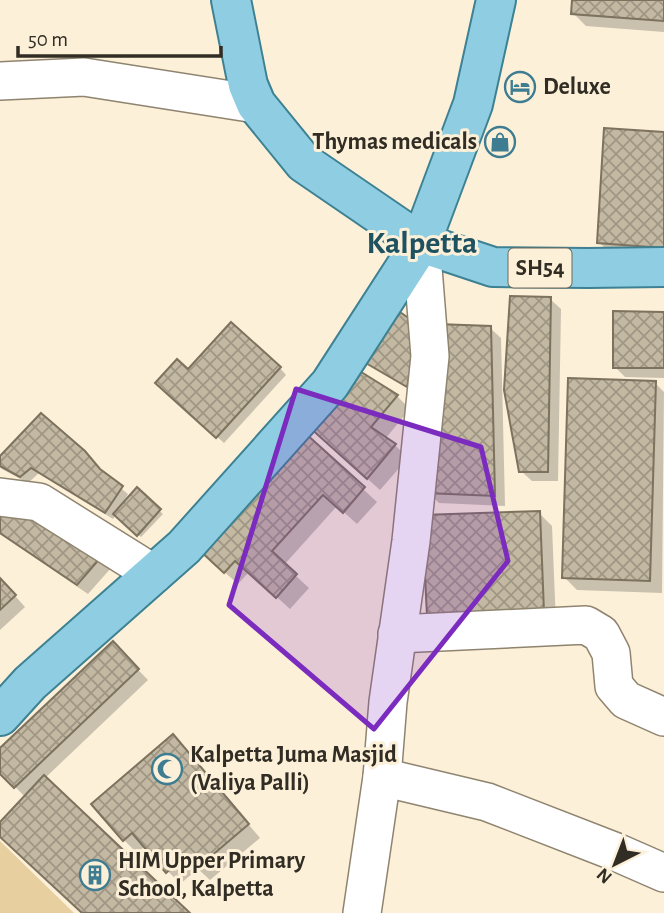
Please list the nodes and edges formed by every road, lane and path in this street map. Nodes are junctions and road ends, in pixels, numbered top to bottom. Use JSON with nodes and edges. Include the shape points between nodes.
{"nodes":[{"id":1,"x":231,"y":0,"type":"edge"},
{"id":2,"x":496,"y":0,"type":"edge"},
{"id":3,"x":0,"y":82,"type":"edge"},
{"id":4,"x":256,"y":104,"type":"junction"},
{"id":5,"x":421,"y":243,"type":"junction"},
{"id":6,"x":664,"y":267,"type":"edge"},
{"id":7,"x":0,"y":497,"type":"edge"},
{"id":8,"x":154,"y":573,"type":"junction"},
{"id":9,"x":397,"y":634,"type":"junction"},
{"id":10,"x":0,"y":716,"type":"edge"},
{"id":11,"x":664,"y":717,"type":"edge"},
{"id":12,"x":382,"y":777,"type":"junction"},
{"id":13,"x":664,"y":873,"type":"edge"},
{"id":14,"x":362,"y":913,"type":"edge"}],
"edges":[{"from":1,"to":4,"type":"main road"},
{"from":2,"to":5,"type":"main road","via":[[474,104]]},
{"from":3,"to":4,"type":"street","via":[[85,77]]},
{"from":4,"to":5,"type":"main road","via":[[304,163]]},
{"from":5,"to":6,"type":"main road","number":"SH54","via":[[493,267]]},
{"from":5,"to":8,"type":"main road","via":[[330,384],[184,547]]},
{"from":5,"to":9,"type":"street","via":[[430,356]]},
{"from":7,"to":8,"type":"street","via":[[39,502]]},
{"from":8,"to":10,"type":"main road","via":[[30,683]]},
{"from":9,"to":11,"type":"street","via":[[586,625],[601,634],[611,653],[614,686],[626,700]]},
{"from":9,"to":12,"type":"street"},
{"from":12,"to":13,"type":"street","via":[[487,802]]},
{"from":12,"to":14,"type":"street"}]}
